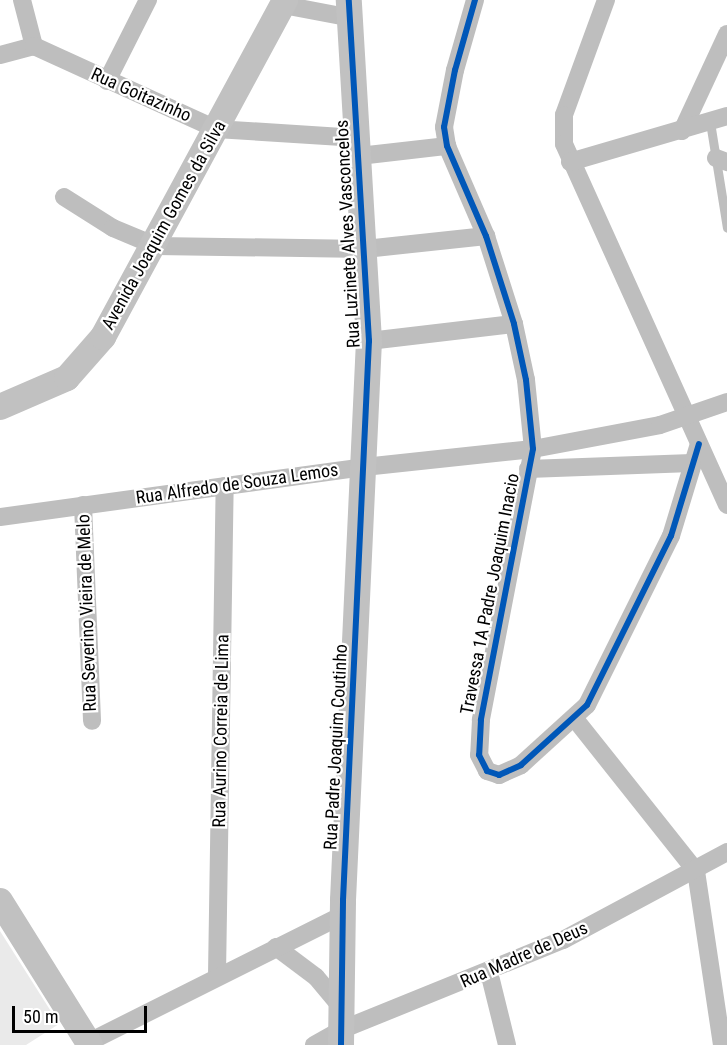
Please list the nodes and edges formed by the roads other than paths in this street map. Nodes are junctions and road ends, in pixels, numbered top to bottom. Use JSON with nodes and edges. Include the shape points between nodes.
{"nodes":[{"id":1,"x":22,"y":0,"type":"edge"},
{"id":2,"x":148,"y":0,"type":"edge"},
{"id":3,"x":475,"y":0,"type":"edge"},
{"id":4,"x":606,"y":0,"type":"edge"},
{"id":5,"x":284,"y":3,"type":"edge"},
{"id":6,"x":351,"y":9,"type":"edge"},
{"id":7,"x":727,"y":34,"type":"edge"},
{"id":8,"x":34,"y":46,"type":"junction"},
{"id":9,"x":0,"y":56,"type":"edge"},
{"id":10,"x":107,"y":81,"type":"junction"},
{"id":11,"x":719,"y":119,"type":"edge"},
{"id":12,"x":216,"y":129,"type":"junction"},
{"id":13,"x":682,"y":131,"type":"junction"},
{"id":14,"x":447,"y":146,"type":"junction"},
{"id":15,"x":358,"y":147,"type":"junction"},
{"id":16,"x":722,"y":160,"type":"edge"},
{"id":17,"x":570,"y":162,"type":"junction"},
{"id":18,"x":64,"y":197,"type":"dead end"},
{"id":19,"x":727,"y":228,"type":"edge"},
{"id":20,"x":486,"y":236,"type":"junction"},
{"id":21,"x":156,"y":246,"type":"junction"},
{"id":22,"x":365,"y":249,"type":"junction"},
{"id":23,"x":514,"y":324,"type":"junction"},
{"id":24,"x":369,"y":341,"type":"junction"},
{"id":25,"x":727,"y":402,"type":"edge"},
{"id":26,"x":0,"y":407,"type":"edge"},
{"id":27,"x":688,"y":417,"type":"junction"},
{"id":28,"x":699,"y":444,"type":"junction"},
{"id":29,"x":533,"y":449,"type":"junction"},
{"id":30,"x":692,"y":463,"type":"junction"},
{"id":31,"x":364,"y":467,"type":"junction"},
{"id":32,"x":528,"y":469,"type":"junction"},
{"id":33,"x":225,"y":486,"type":"junction"},
{"id":34,"x":83,"y":505,"type":"junction"},
{"id":35,"x":727,"y":505,"type":"edge"},
{"id":36,"x":0,"y":517,"type":"edge"},
{"id":37,"x":575,"y":719,"type":"junction"},
{"id":38,"x":92,"y":721,"type":"dead end"},
{"id":39,"x":727,"y":852,"type":"edge"},
{"id":40,"x":696,"y":871,"type":"junction"},
{"id":41,"x":0,"y":901,"type":"edge"},
{"id":42,"x":343,"y":915,"type":"junction"},
{"id":43,"x":276,"y":947,"type":"junction"},
{"id":44,"x":489,"y":972,"type":"junction"},
{"id":45,"x":217,"y":975,"type":"junction"},
{"id":46,"x":341,"y":1027,"type":"edge"},
{"id":47,"x":90,"y":1044,"type":"edge"},
{"id":48,"x":314,"y":1045,"type":"edge"},
{"id":49,"x":507,"y":1045,"type":"edge"},
{"id":50,"x":722,"y":1045,"type":"edge"}],
"edges":[{"from":1,"to":8,"type":"street"},
{"from":2,"to":10,"type":"street"},
{"from":3,"to":14,"type":"street","via":[[448,100],[444,127]]},
{"from":4,"to":17,"type":"street","via":[[564,115],[564,144]]},
{"from":5,"to":6,"type":"street"},
{"from":5,"to":12,"type":"street","name":"Avenida Joaquim Gomes da Silva"},
{"from":6,"to":15,"type":"street","name":"Rua Luzinete Alves Vasconcelos"},
{"from":7,"to":13,"type":"street"},
{"from":8,"to":9,"type":"street"},
{"from":8,"to":10,"type":"street","name":"Rua Goitazinho"},
{"from":10,"to":12,"type":"street","name":"Rua Goitazinho"},
{"from":11,"to":13,"type":"street"},
{"from":11,"to":16,"type":"lane"},
{"from":12,"to":15,"type":"street","name":"Rua Goitazinho"},
{"from":12,"to":21,"type":"street","name":"Avenida Joaquim Gomes da Silva"},
{"from":13,"to":17,"type":"street"},
{"from":14,"to":15,"type":"street","name":"Rua Goitazinho"},
{"from":14,"to":20,"type":"street","name":"Travessa 1A Padre Joaquim Inacio"},
{"from":15,"to":22,"type":"street","name":"Rua Luzinete Alves Vasconcelos"},
{"from":16,"to":19,"type":"lane"},
{"from":17,"to":27,"type":"street"},
{"from":18,"to":21,"type":"street","via":[[113,228]]},
{"from":20,"to":22,"type":"street"},
{"from":20,"to":23,"type":"street","name":"Travessa 1A Padre Joaquim Inacio"},
{"from":21,"to":22,"type":"street"},
{"from":21,"to":26,"type":"street","name":"Avenida Joaquim Gomes da Silva","via":[[85,363],[67,378]]},
{"from":22,"to":24,"type":"street","name":"Rua Luzinete Alves Vasconcelos"},
{"from":23,"to":24,"type":"street"},
{"from":23,"to":29,"type":"street","name":"Travessa 1A Padre Joaquim Inacio","via":[[526,380]]},
{"from":24,"to":31,"type":"street","name":"Rua Luzinete Alves Vasconcelos"},
{"from":25,"to":27,"type":"street","name":"Rua Alfredo de Souza Lemos"},
{"from":27,"to":28,"type":"street"},
{"from":27,"to":29,"type":"street","name":"Rua Alfredo de Souza Lemos"},
{"from":28,"to":30,"type":"street"},
{"from":28,"to":35,"type":"street"},
{"from":29,"to":31,"type":"street","name":"Rua Alfredo de Souza Lemos"},
{"from":29,"to":32,"type":"street","name":"Travessa 1A Padre Joaquim Inacio"},
{"from":30,"to":32,"type":"street"},
{"from":30,"to":37,"type":"street","via":[[671,536],[630,611],[597,689]]},
{"from":31,"to":33,"type":"street","name":"Rua Alfredo de Souza Lemos"},
{"from":31,"to":42,"type":"street","name":"Rua Padre Joaquim Coutinho"},
{"from":32,"to":37,"type":"street","name":"Travessa 1A Padre Joaquim Inacio","via":[[481,720],[482,765],[494,775],[507,773]]},
{"from":33,"to":34,"type":"street","name":"Rua Alfredo de Souza Lemos"},
{"from":33,"to":45,"type":"street","name":"Rua Aurino Correia de Lima"},
{"from":34,"to":36,"type":"street","name":"Rua Alfredo de Souza Lemos"},
{"from":34,"to":38,"type":"street","name":"Rua Severino Vieira de Melo"},
{"from":37,"to":40,"type":"street"},
{"from":39,"to":40,"type":"street","name":"Rua Madre de Deus"},
{"from":40,"to":44,"type":"street","name":"Rua Madre de Deus","via":[[563,940]]},
{"from":40,"to":50,"type":"street"},
{"from":41,"to":47,"type":"street"},
{"from":42,"to":43,"type":"street"},
{"from":42,"to":46,"type":"street","name":"Rua Padre Joaquim Coutinho"},
{"from":43,"to":45,"type":"street"},
{"from":43,"to":46,"type":"street","via":[[315,977]]},
{"from":44,"to":46,"type":"street","name":"Rua Madre de Deus"},
{"from":44,"to":49,"type":"street"},
{"from":45,"to":47,"type":"street"},
{"from":46,"to":48,"type":"street","name":"Rua Madre de Deus"}]}
